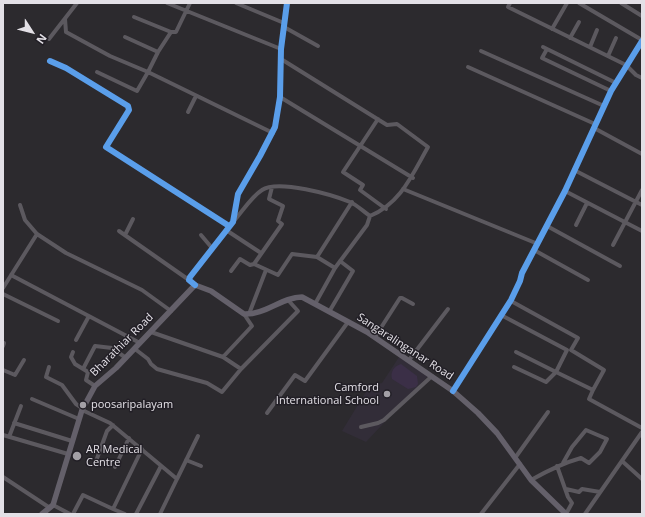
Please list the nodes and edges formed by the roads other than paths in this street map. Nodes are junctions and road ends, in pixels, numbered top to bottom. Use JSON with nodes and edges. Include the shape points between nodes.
{"nodes":[{"id":1,"x":78,"y":3,"type":"edge"},
{"id":2,"x":167,"y":3,"type":"edge"},
{"id":3,"x":190,"y":3,"type":"edge"},
{"id":4,"x":236,"y":3,"type":"edge"},
{"id":5,"x":287,"y":3,"type":"edge"},
{"id":6,"x":510,"y":3,"type":"edge"},
{"id":7,"x":567,"y":3,"type":"edge"},
{"id":8,"x":579,"y":3,"type":"edge"},
{"id":9,"x":621,"y":3,"type":"edge"},
{"id":10,"x":187,"y":11,"type":"junction"},
{"id":11,"x":642,"y":16,"type":"edge"},
{"id":12,"x":134,"y":17,"type":"dead end"},
{"id":13,"x":65,"y":19,"type":"junction"},
{"id":14,"x":579,"y":22,"type":"dead end"},
{"id":15,"x":284,"y":25,"type":"junction"},
{"id":16,"x":552,"y":29,"type":"junction"},
{"id":17,"x":597,"y":30,"type":"dead end"},
{"id":18,"x":171,"y":32,"type":"junction"},
{"id":19,"x":125,"y":37,"type":"dead end"},
{"id":20,"x":570,"y":38,"type":"junction"},
{"id":21,"x":616,"y":38,"type":"dead end"},
{"id":22,"x":49,"y":39,"type":"dead end"},
{"id":23,"x":642,"y":41,"type":"edge"},
{"id":24,"x":318,"y":46,"type":"dead end"},
{"id":25,"x":590,"y":47,"type":"junction"},
{"id":26,"x":281,"y":49,"type":"junction"},
{"id":27,"x":481,"y":51,"type":"dead end"},
{"id":28,"x":158,"y":52,"type":"junction"},
{"id":29,"x":608,"y":56,"type":"junction"},
{"id":30,"x":280,"y":59,"type":"junction"},
{"id":31,"x":50,"y":61,"type":"dead end"},
{"id":32,"x":626,"y":65,"type":"junction"},
{"id":33,"x":468,"y":67,"type":"dead end"},
{"id":34,"x":97,"y":72,"type":"dead end"},
{"id":35,"x":148,"y":72,"type":"junction"},
{"id":36,"x":642,"y":78,"type":"edge"},
{"id":37,"x":616,"y":83,"type":"junction"},
{"id":38,"x":611,"y":91,"type":"junction"},
{"id":39,"x":196,"y":96,"type":"junction"},
{"id":40,"x":280,"y":96,"type":"junction"},
{"id":41,"x":604,"y":106,"type":"junction"},
{"id":42,"x":188,"y":112,"type":"dead end"},
{"id":43,"x":378,"y":119,"type":"junction"},
{"id":44,"x":595,"y":126,"type":"junction"},
{"id":45,"x":272,"y":133,"type":"junction"},
{"id":46,"x":360,"y":146,"type":"junction"},
{"id":47,"x":642,"y":154,"type":"edge"},
{"id":48,"x":574,"y":170,"type":"junction"},
{"id":49,"x":412,"y":178,"type":"junction"},
{"id":50,"x":272,"y":187,"type":"junction"},
{"id":51,"x":403,"y":188,"type":"junction"},
{"id":52,"x":642,"y":190,"type":"edge"},
{"id":53,"x":565,"y":191,"type":"junction"},
{"id":54,"x":352,"y":202,"type":"junction"},
{"id":55,"x":587,"y":202,"type":"junction"},
{"id":56,"x":636,"y":202,"type":"junction"},
{"id":57,"x":20,"y":205,"type":"dead end"},
{"id":58,"x":642,"y":205,"type":"edge"},
{"id":59,"x":386,"y":209,"type":"junction"},
{"id":60,"x":370,"y":216,"type":"junction"},
{"id":61,"x":133,"y":219,"type":"dead end"},
{"id":62,"x":625,"y":222,"type":"junction"},
{"id":63,"x":231,"y":224,"type":"junction"},
{"id":64,"x":576,"y":225,"type":"dead end"},
{"id":65,"x":547,"y":226,"type":"junction"},
{"id":66,"x":226,"y":230,"type":"junction"},
{"id":67,"x":119,"y":231,"type":"dead end"},
{"id":68,"x":642,"y":231,"type":"edge"},
{"id":69,"x":37,"y":234,"type":"junction"},
{"id":70,"x":125,"y":235,"type":"junction"},
{"id":71,"x":201,"y":235,"type":"dead end"},
{"id":72,"x":538,"y":244,"type":"junction"},
{"id":73,"x":613,"y":246,"type":"dead end"},
{"id":74,"x":212,"y":248,"type":"junction"},
{"id":75,"x":534,"y":250,"type":"junction"},
{"id":76,"x":261,"y":253,"type":"junction"},
{"id":77,"x":317,"y":257,"type":"junction"},
{"id":78,"x":340,"y":261,"type":"junction"},
{"id":79,"x":254,"y":264,"type":"junction"},
{"id":80,"x":620,"y":266,"type":"dead end"},
{"id":81,"x":335,"y":268,"type":"junction"},
{"id":82,"x":266,"y":270,"type":"junction"},
{"id":83,"x":231,"y":271,"type":"dead end"},
{"id":84,"x":11,"y":275,"type":"junction"},
{"id":85,"x":189,"y":280,"type":"junction"},
{"id":86,"x":588,"y":280,"type":"dead end"},
{"id":87,"x":194,"y":285,"type":"junction"},
{"id":88,"x":3,"y":288,"type":"edge"},
{"id":89,"x":3,"y":294,"type":"edge"},
{"id":90,"x":288,"y":300,"type":"junction"},
{"id":91,"x":511,"y":301,"type":"junction"},
{"id":92,"x":315,"y":304,"type":"junction"},
{"id":93,"x":413,"y":304,"type":"dead end"},
{"id":94,"x":448,"y":309,"type":"dead end"},
{"id":95,"x":171,"y":311,"type":"junction"},
{"id":96,"x":329,"y":312,"type":"junction"},
{"id":97,"x":247,"y":314,"type":"junction"},
{"id":98,"x":501,"y":315,"type":"junction"},
{"id":99,"x":89,"y":316,"type":"junction"},
{"id":100,"x":58,"y":321,"type":"dead end"},
{"id":101,"x":348,"y":322,"type":"junction"},
{"id":102,"x":151,"y":332,"type":"junction"},
{"id":103,"x":375,"y":337,"type":"junction"},
{"id":104,"x":76,"y":340,"type":"dead end"},
{"id":105,"x":140,"y":343,"type":"junction"},
{"id":106,"x":135,"y":349,"type":"junction"},
{"id":107,"x":569,"y":350,"type":"junction"},
{"id":108,"x":73,"y":352,"type":"dead end"},
{"id":109,"x":516,"y":352,"type":"dead end"},
{"id":110,"x":223,"y":357,"type":"junction"},
{"id":111,"x":126,"y":358,"type":"junction"},
{"id":112,"x":24,"y":360,"type":"dead end"},
{"id":113,"x":409,"y":360,"type":"junction"},
{"id":114,"x":49,"y":367,"type":"dead end"},
{"id":115,"x":514,"y":367,"type":"dead end"},
{"id":116,"x":83,"y":369,"type":"junction"},
{"id":117,"x":241,"y":369,"type":"junction"},
{"id":118,"x":3,"y":370,"type":"edge"},
{"id":119,"x":556,"y":372,"type":"junction"},
{"id":120,"x":432,"y":376,"type":"junction"},
{"id":121,"x":95,"y":386,"type":"junction"},
{"id":122,"x":593,"y":390,"type":"junction"},
{"id":123,"x":453,"y":391,"type":"junction"},
{"id":124,"x":32,"y":399,"type":"dead end"},
{"id":125,"x":21,"y":406,"type":"dead end"},
{"id":126,"x":82,"y":409,"type":"junction"},
{"id":127,"x":548,"y":412,"type":"dead end"},
{"id":128,"x":267,"y":413,"type":"dead end"},
{"id":129,"x":79,"y":419,"type":"junction"},
{"id":130,"x":14,"y":423,"type":"junction"},
{"id":131,"x":113,"y":425,"type":"junction"},
{"id":132,"x":361,"y":427,"type":"dead end"},
{"id":133,"x":642,"y":428,"type":"edge"},
{"id":134,"x":642,"y":432,"type":"edge"},
{"id":135,"x":3,"y":435,"type":"edge"},
{"id":136,"x":198,"y":436,"type":"dead end"},
{"id":137,"x":9,"y":437,"type":"junction"},
{"id":138,"x":129,"y":438,"type":"junction"},
{"id":139,"x":72,"y":441,"type":"junction"},
{"id":140,"x":142,"y":449,"type":"junction"},
{"id":141,"x":68,"y":454,"type":"junction"},
{"id":142,"x":515,"y":458,"type":"junction"},
{"id":143,"x":186,"y":460,"type":"junction"},
{"id":144,"x":622,"y":461,"type":"junction"},
{"id":145,"x":562,"y":463,"type":"junction"},
{"id":146,"x":94,"y":464,"type":"dead end"},
{"id":147,"x":520,"y":464,"type":"junction"},
{"id":148,"x":161,"y":466,"type":"junction"},
{"id":149,"x":201,"y":466,"type":"dead end"},
{"id":150,"x":557,"y":466,"type":"junction"},
{"id":151,"x":115,"y":467,"type":"dead end"},
{"id":152,"x":3,"y":477,"type":"edge"},
{"id":153,"x":177,"y":479,"type":"junction"},
{"id":154,"x":531,"y":480,"type":"junction"},
{"id":155,"x":642,"y":480,"type":"edge"},
{"id":156,"x":566,"y":489,"type":"junction"},
{"id":157,"x":600,"y":492,"type":"junction"},
{"id":158,"x":51,"y":506,"type":"junction"},
{"id":159,"x":113,"y":509,"type":"junction"},
{"id":160,"x":42,"y":514,"type":"edge"},
{"id":161,"x":72,"y":514,"type":"edge"},
{"id":162,"x":125,"y":514,"type":"edge"},
{"id":163,"x":136,"y":514,"type":"edge"},
{"id":164,"x":160,"y":514,"type":"edge"},
{"id":165,"x":481,"y":514,"type":"edge"},
{"id":166,"x":566,"y":514,"type":"edge"},
{"id":167,"x":585,"y":514,"type":"edge"}],
"edges":[{"from":1,"to":13,"type":"street"},
{"from":2,"to":10,"type":"street"},
{"from":3,"to":10,"type":"street"},
{"from":4,"to":15,"type":"street"},
{"from":5,"to":15,"type":"street"},
{"from":6,"to":16,"type":"street","via":[[508,7]]},
{"from":7,"to":16,"type":"street"},
{"from":8,"to":23,"type":"street"},
{"from":9,"to":11,"type":"street"},
{"from":10,"to":18,"type":"street","via":[[178,30]]},
{"from":10,"to":26,"type":"street"},
{"from":12,"to":18,"type":"street"},
{"from":13,"to":22,"type":"street"},
{"from":13,"to":35,"type":"street","via":[[66,32],[110,56]]},
{"from":14,"to":20,"type":"street"},
{"from":15,"to":24,"type":"street"},
{"from":15,"to":26,"type":"street"},
{"from":16,"to":20,"type":"street"},
{"from":17,"to":25,"type":"street"},
{"from":18,"to":28,"type":"street"},
{"from":19,"to":28,"type":"street"},
{"from":20,"to":25,"type":"street"},
{"from":21,"to":29,"type":"street"},
{"from":23,"to":32,"type":"street"},
{"from":25,"to":29,"type":"street"},
{"from":26,"to":30,"type":"street"},
{"from":27,"to":41,"type":"street"},
{"from":28,"to":35,"type":"street"},
{"from":29,"to":32,"type":"street"},
{"from":30,"to":40,"type":"street"},
{"from":30,"to":43,"type":"street"},
{"from":31,"to":63,"type":"street","via":[[128,106],[129,110],[106,148]]},
{"from":32,"to":36,"type":"street"},
{"from":32,"to":37,"type":"street"},
{"from":33,"to":44,"type":"street"},
{"from":34,"to":35,"type":"street","via":[[137,91]]},
{"from":35,"to":39,"type":"street"},
{"from":37,"to":38,"type":"street"},
{"from":37,"to":38,"type":"street","via":[[545,48],[542,58]]},
{"from":38,"to":41,"type":"street"},
{"from":39,"to":42,"type":"street"},
{"from":39,"to":45,"type":"street"},
{"from":40,"to":45,"type":"street"},
{"from":40,"to":46,"type":"street"},
{"from":41,"to":44,"type":"street"},
{"from":43,"to":46,"type":"street"},
{"from":43,"to":49,"type":"street","via":[[387,125],[397,124],[428,147]]},
{"from":44,"to":47,"type":"street"},
{"from":44,"to":48,"type":"street"},
{"from":45,"to":63,"type":"street","via":[[238,194]]},
{"from":46,"to":49,"type":"street"},
{"from":46,"to":59,"type":"street","via":[[343,172],[363,185],[360,190]]},
{"from":48,"to":53,"type":"street"},
{"from":48,"to":56,"type":"street"},
{"from":49,"to":51,"type":"street"},
{"from":50,"to":54,"type":"street","via":[[312,190]]},
{"from":50,"to":63,"type":"street","via":[[263,189]]},
{"from":50,"to":76,"type":"street","via":[[269,200],[283,206],[278,221],[282,224]]},
{"from":51,"to":59,"type":"street"},
{"from":51,"to":72,"type":"street"},
{"from":52,"to":56,"type":"street"},
{"from":53,"to":55,"type":"street"},
{"from":53,"to":65,"type":"street"},
{"from":54,"to":60,"type":"street"},
{"from":54,"to":77,"type":"street"},
{"from":55,"to":62,"type":"street"},
{"from":55,"to":64,"type":"street"},
{"from":56,"to":58,"type":"street"},
{"from":56,"to":62,"type":"street"},
{"from":57,"to":69,"type":"street","via":[[25,220]]},
{"from":59,"to":60,"type":"street"},
{"from":60,"to":78,"type":"street","via":[[367,225]]},
{"from":61,"to":70,"type":"street"},
{"from":62,"to":68,"type":"street"},
{"from":62,"to":73,"type":"street"},
{"from":63,"to":66,"type":"street"},
{"from":65,"to":72,"type":"street"},
{"from":65,"to":80,"type":"street"},
{"from":66,"to":74,"type":"street"},
{"from":66,"to":76,"type":"street"},
{"from":67,"to":70,"type":"street"},
{"from":69,"to":84,"type":"street"},
{"from":69,"to":95,"type":"street","via":[[66,253],[142,290]]},
{"from":70,"to":85,"type":"street"},
{"from":71,"to":74,"type":"street"},
{"from":72,"to":75,"type":"street"},
{"from":74,"to":85,"type":"street"},
{"from":75,"to":86,"type":"street"},
{"from":75,"to":91,"type":"street"},
{"from":76,"to":79,"type":"street"},
{"from":77,"to":81,"type":"street"},
{"from":77,"to":82,"type":"street","via":[[292,254],[278,275]]},
{"from":78,"to":81,"type":"street"},
{"from":78,"to":96,"type":"street","via":[[354,271]]},
{"from":79,"to":82,"type":"street"},
{"from":79,"to":83,"type":"street","via":[[250,265],[240,259]]},
{"from":81,"to":92,"type":"street"},
{"from":82,"to":97,"type":"street"},
{"from":84,"to":88,"type":"street"},
{"from":84,"to":99,"type":"street"},
{"from":85,"to":87,"type":"street"},
{"from":87,"to":95,"type":"main road","name":"Bharathiar Road"},
{"from":87,"to":97,"type":"main road","via":[[211,291]]},
{"from":89,"to":100,"type":"street"},
{"from":90,"to":92,"type":"main road","name":"Sangaralinganar Road","via":[[302,298]]},
{"from":90,"to":97,"type":"main road","name":"Sangaralinganar Road","via":[[260,312]]},
{"from":90,"to":117,"type":"street","via":[[298,311]]},
{"from":91,"to":98,"type":"street"},
{"from":91,"to":107,"type":"street","via":[[578,338]]},
{"from":92,"to":96,"type":"main road","name":"Sangaralinganar Road"},
{"from":93,"to":103,"type":"street","via":[[400,298]]},
{"from":94,"to":113,"type":"street"},
{"from":95,"to":102,"type":"main road","name":"Bharathiar Road"},
{"from":96,"to":101,"type":"main road","name":"Sangaralinganar Road"},
{"from":97,"to":110,"type":"street","via":[[252,326]]},
{"from":98,"to":107,"type":"street"},
{"from":98,"to":123,"type":"street"},
{"from":99,"to":104,"type":"street"},
{"from":99,"to":105,"type":"street"},
{"from":101,"to":103,"type":"main road","name":"Sangaralinganar Road"},
{"from":101,"to":128,"type":"street","via":[[305,381],[295,375]]},
{"from":102,"to":105,"type":"main road","name":"Bharathiar Road"},
{"from":102,"to":110,"type":"street"},
{"from":103,"to":113,"type":"main road","name":"Sangaralinganar Road"},
{"from":105,"to":106,"type":"main road","name":"Bharathiar Road"},
{"from":106,"to":111,"type":"main road","name":"Bharathiar Road"},
{"from":106,"to":117,"type":"street","via":[[148,358],[157,369],[207,383],[222,392]]},
{"from":107,"to":119,"type":"street"},
{"from":107,"to":122,"type":"street","via":[[604,370]]},
{"from":108,"to":116,"type":"street","via":[[71,358]]},
{"from":109,"to":119,"type":"street"},
{"from":110,"to":117,"type":"street"},
{"from":111,"to":116,"type":"street","via":[[112,348],[95,346]]},
{"from":111,"to":121,"type":"main road","name":"Bharathiar Road"},
{"from":112,"to":118,"type":"street","via":[[15,375]]},
{"from":113,"to":120,"type":"main road","name":"Sangaralinganar Road"},
{"from":114,"to":126,"type":"street","via":[[46,377],[62,385]]},
{"from":115,"to":119,"type":"street","via":[[546,382]]},
{"from":116,"to":121,"type":"street","via":[[89,372],[86,380]]},
{"from":119,"to":122,"type":"street"},
{"from":120,"to":123,"type":"main road","name":"Sangaralinganar Road"},
{"from":120,"to":132,"type":"street","via":[[384,420]]},
{"from":121,"to":126,"type":"main road","name":"Bharathiar Road"},
{"from":122,"to":133,"type":"street","via":[[589,399]]},
{"from":123,"to":142,"type":"main road","name":"Sangaralinganar Road","via":[[497,433]]},
{"from":124,"to":129,"type":"street"},
{"from":125,"to":130,"type":"street"},
{"from":126,"to":129,"type":"main road","name":"Bharathiar Road"},
{"from":126,"to":131,"type":"street"},
{"from":127,"to":142,"type":"street"},
{"from":129,"to":139,"type":"main road","name":"Bharathiar Road"},
{"from":130,"to":137,"type":"street"},
{"from":130,"to":139,"type":"street"},
{"from":131,"to":138,"type":"street"},
{"from":131,"to":146,"type":"street","via":[[107,431]]},
{"from":134,"to":144,"type":"street"},
{"from":135,"to":137,"type":"street"},
{"from":136,"to":143,"type":"street"},
{"from":137,"to":141,"type":"street"},
{"from":138,"to":140,"type":"street"},
{"from":138,"to":151,"type":"street"},
{"from":139,"to":141,"type":"main road","name":"Bharathiar Road"},
{"from":140,"to":148,"type":"street"},
{"from":140,"to":159,"type":"street"},
{"from":141,"to":158,"type":"main road","name":"Bharathiar Road"},
{"from":142,"to":147,"type":"main road","name":"Sangaralinganar Road"},
{"from":143,"to":149,"type":"street"},
{"from":143,"to":153,"type":"street"},
{"from":144,"to":155,"type":"street"},
{"from":144,"to":157,"type":"street"},
{"from":145,"to":145,"type":"street","via":[[586,430],[606,439],[600,452],[588,462],[581,458]]},
{"from":145,"to":150,"type":"street"},
{"from":147,"to":154,"type":"main road","name":"Sangaralinganar Road"},
{"from":147,"to":165,"type":"street"},
{"from":148,"to":153,"type":"street"},
{"from":148,"to":163,"type":"street"},
{"from":150,"to":154,"type":"street"},
{"from":150,"to":156,"type":"street"},
{"from":152,"to":158,"type":"street"},
{"from":153,"to":164,"type":"street"},
{"from":154,"to":166,"type":"main road","name":"Sangaralinganar Road"},
{"from":156,"to":157,"type":"street"},
{"from":156,"to":166,"type":"street","via":[[572,503]]},
{"from":157,"to":167,"type":"street"},
{"from":158,"to":160,"type":"main road"},
{"from":158,"to":161,"type":"street"},
{"from":159,"to":161,"type":"street","via":[[83,495]]},
{"from":159,"to":162,"type":"street"}]}
